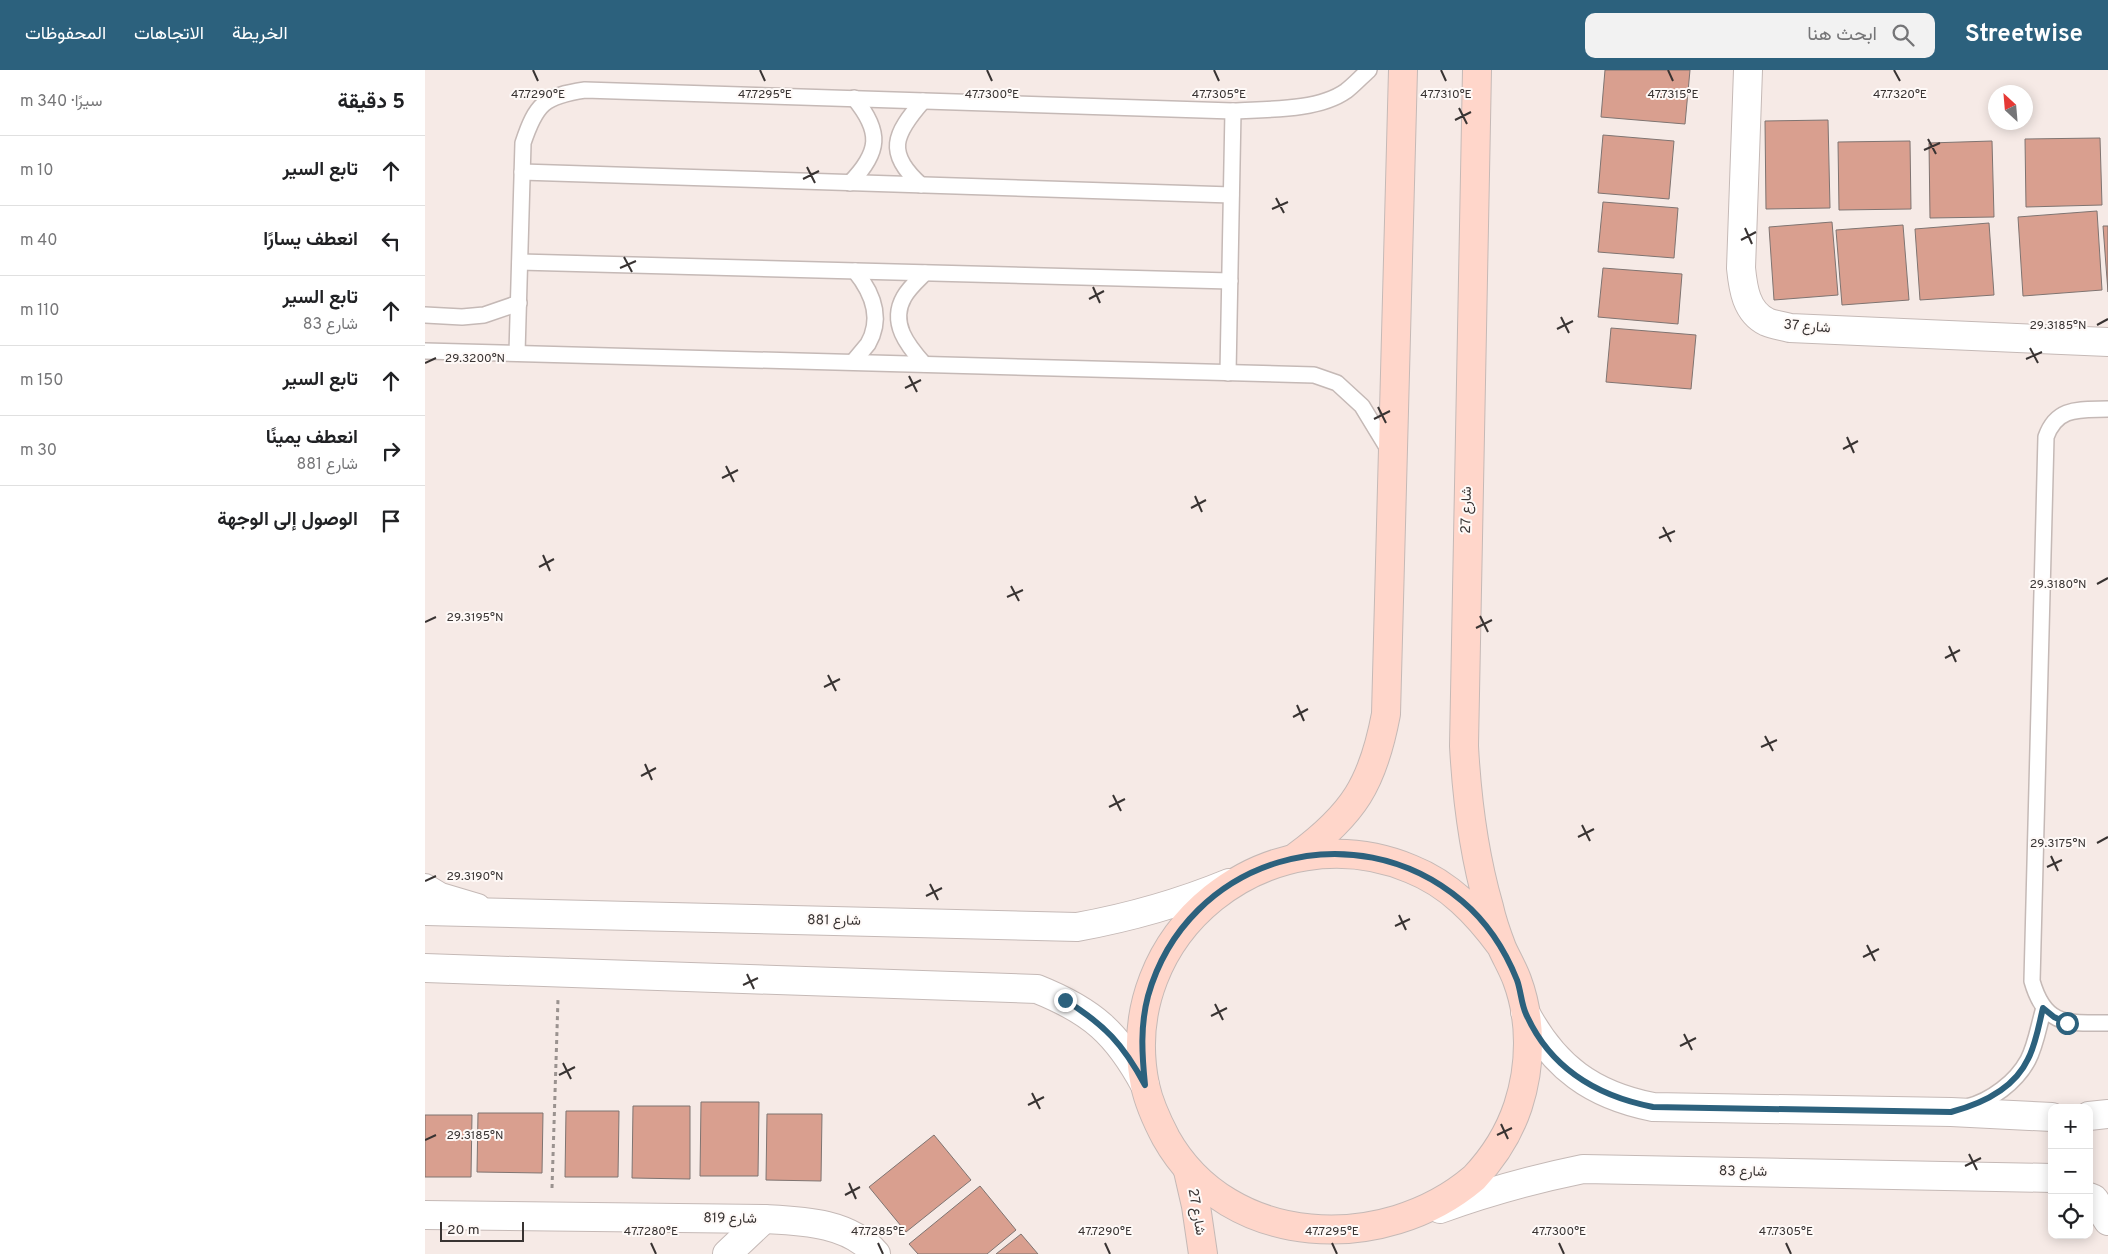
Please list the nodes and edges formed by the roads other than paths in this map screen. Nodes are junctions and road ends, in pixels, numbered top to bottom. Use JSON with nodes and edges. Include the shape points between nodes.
{"nodes":[{"id":1,"x":1369,"y":70,"type":"edge"},
{"id":2,"x":1403,"y":70,"type":"edge"},
{"id":3,"x":1477,"y":70,"type":"edge"},
{"id":4,"x":1748,"y":70,"type":"edge"},
{"id":5,"x":853,"y":98,"type":"junction"},
{"id":6,"x":923,"y":101,"type":"junction"},
{"id":7,"x":1233,"y":111,"type":"junction"},
{"id":8,"x":522,"y":172,"type":"junction"},
{"id":9,"x":850,"y":183,"type":"junction"},
{"id":10,"x":921,"y":185,"type":"junction"},
{"id":11,"x":1231,"y":195,"type":"junction"},
{"id":12,"x":520,"y":262,"type":"junction"},
{"id":13,"x":855,"y":271,"type":"junction"},
{"id":14,"x":925,"y":273,"type":"junction"},
{"id":15,"x":1229,"y":281,"type":"junction"},
{"id":16,"x":519,"y":303,"type":"junction"},
{"id":17,"x":425,"y":315,"type":"edge"},
{"id":18,"x":2108,"y":342,"type":"edge"},
{"id":19,"x":425,"y":351,"type":"edge"},
{"id":20,"x":517,"y":353,"type":"junction"},
{"id":21,"x":853,"y":362,"type":"junction"},
{"id":22,"x":924,"y":364,"type":"junction"},
{"id":23,"x":1228,"y":373,"type":"junction"},
{"id":24,"x":2108,"y":409,"type":"edge"},
{"id":25,"x":1393,"y":458,"type":"junction"},
{"id":26,"x":1297,"y":856,"type":"junction"},
{"id":27,"x":1235,"y":881,"type":"junction"},
{"id":28,"x":425,"y":888,"type":"edge"},
{"id":29,"x":425,"y":911,"type":"edge"},
{"id":30,"x":495,"y":913,"type":"junction"},
{"id":31,"x":1501,"y":946,"type":"junction"},
{"id":32,"x":425,"y":968,"type":"edge"},
{"id":33,"x":2043,"y":1008,"type":"junction"},
{"id":34,"x":1525,"y":1012,"type":"junction"},
{"id":35,"x":2108,"y":1023,"type":"edge"},
{"id":36,"x":1145,"y":1085,"type":"junction"},
{"id":37,"x":1951,"y":1112,"type":"junction"},
{"id":38,"x":2108,"y":1114,"type":"edge"},
{"id":39,"x":2093,"y":1116,"type":"edge"},
{"id":40,"x":2048,"y":1117,"type":"edge"},
{"id":41,"x":1188,"y":1170,"type":"junction"},
{"id":42,"x":2048,"y":1178,"type":"edge"},
{"id":43,"x":2093,"y":1199,"type":"edge"},
{"id":44,"x":1440,"y":1208,"type":"junction"},
{"id":45,"x":425,"y":1214,"type":"edge"},
{"id":46,"x":764,"y":1219,"type":"junction"},
{"id":47,"x":2108,"y":1220,"type":"edge"},
{"id":48,"x":1377,"y":1235,"type":"junction"},
{"id":49,"x":727,"y":1254,"type":"edge"},
{"id":50,"x":875,"y":1254,"type":"edge"},
{"id":51,"x":1203,"y":1254,"type":"edge"},
{"id":52,"x":1355,"y":1254,"type":"edge"}],
"edges":[{"from":1,"to":7,"type":"lane","via":[[1345,91],[1328,100],[1292,107]]},
{"from":2,"to":25,"type":"main road"},
{"from":3,"to":31,"type":"main road","name":"شارع 27","via":[[1463,746],[1473,836]]},
{"from":4,"to":18,"type":"street","name":"شارع 37","via":[[1741,268],[1744,294],[1755,312],[1767,322],[1791,328]]},
{"from":5,"to":6,"type":"lane"},
{"from":5,"to":8,"type":"lane","via":[[585,90],[559,94],[542,105],[531,119],[523,143]]},
{"from":5,"to":9,"type":"lane","via":[[872,125],[873,139],[872,154],[866,167]]},
{"from":6,"to":7,"type":"lane"},
{"from":6,"to":10,"type":"lane","via":[[900,131],[897,150],[900,162]]},
{"from":7,"to":11,"type":"lane"},
{"from":8,"to":9,"type":"lane"},
{"from":8,"to":12,"type":"lane"},
{"from":9,"to":10,"type":"lane"},
{"from":10,"to":11,"type":"lane"},
{"from":11,"to":15,"type":"lane"},
{"from":12,"to":13,"type":"lane"},
{"from":12,"to":16,"type":"lane"},
{"from":13,"to":14,"type":"lane"},
{"from":13,"to":21,"type":"lane","via":[[867,286],[875,317],[873,332]]},
{"from":14,"to":15,"type":"lane"},
{"from":14,"to":22,"type":"lane","via":[[904,297],[898,312],[908,346]]},
{"from":15,"to":23,"type":"lane"},
{"from":16,"to":17,"type":"lane","via":[[484,315]]},
{"from":16,"to":20,"type":"lane"},
{"from":19,"to":20,"type":"lane"},
{"from":20,"to":21,"type":"lane"},
{"from":21,"to":22,"type":"lane"},
{"from":22,"to":23,"type":"lane"},
{"from":23,"to":25,"type":"lane","via":[[1314,375],[1337,383],[1362,406]]},
{"from":24,"to":33,"type":"lane","via":[[2073,410],[2063,414],[2050,428],[2046,438],[2032,981]]},
{"from":25,"to":26,"type":"main road","via":[[1387,714],[1380,748],[1368,780],[1349,810],[1325,835]]},
{"from":26,"to":27,"type":"main road"},
{"from":26,"to":31,"type":"main road","via":[[1357,855],[1386,860],[1413,870],[1463,901]]},
{"from":27,"to":30,"type":"street","name":"شارع 881","via":[[1184,902],[1131,917],[1077,927]]},
{"from":27,"to":36,"type":"main road","via":[[1190,919],[1158,969],[1148,997],[1143,1026]]},
{"from":28,"to":30,"type":"street","via":[[440,897]]},
{"from":29,"to":30,"type":"street","name":"شارع 881"},
{"from":31,"to":34,"type":"main road","via":[[1517,981]]},
{"from":32,"to":36,"type":"street","via":[[1037,989],[1065,1000],[1113,1035]]},
{"from":33,"to":35,"type":"lane","via":[[2067,1023]]},
{"from":33,"to":37,"type":"lane","via":[[2028,1060],[2014,1078],[1974,1106]]},
{"from":34,"to":37,"type":"street","via":[[1536,1033],[1567,1069],[1593,1087],[1629,1102],[1653,1107]]},
{"from":34,"to":44,"type":"main road","via":[[1526,1076],[1518,1108],[1505,1137],[1487,1164]]},
{"from":36,"to":41,"type":"main road","via":[[1156,1120]]},
{"from":37,"to":40,"type":"street"},
{"from":38,"to":39,"type":"street"},
{"from":41,"to":48,"type":"main road","via":[[1208,1191],[1245,1217],[1287,1233],[1331,1238]]},
{"from":41,"to":51,"type":"main road","name":"شارع 27"},
{"from":42,"to":44,"type":"street","name":"شارع 83","via":[[1583,1169],[1487,1192]]},
{"from":43,"to":47,"type":"street"},
{"from":44,"to":48,"type":"main road"},
{"from":45,"to":46,"type":"street","name":"شارع 819"},
{"from":46,"to":49,"type":"street"},
{"from":46,"to":50,"type":"street","name":"شارع 819","via":[[807,1222],[842,1231],[867,1244]]},
{"from":48,"to":52,"type":"main road"}]}
